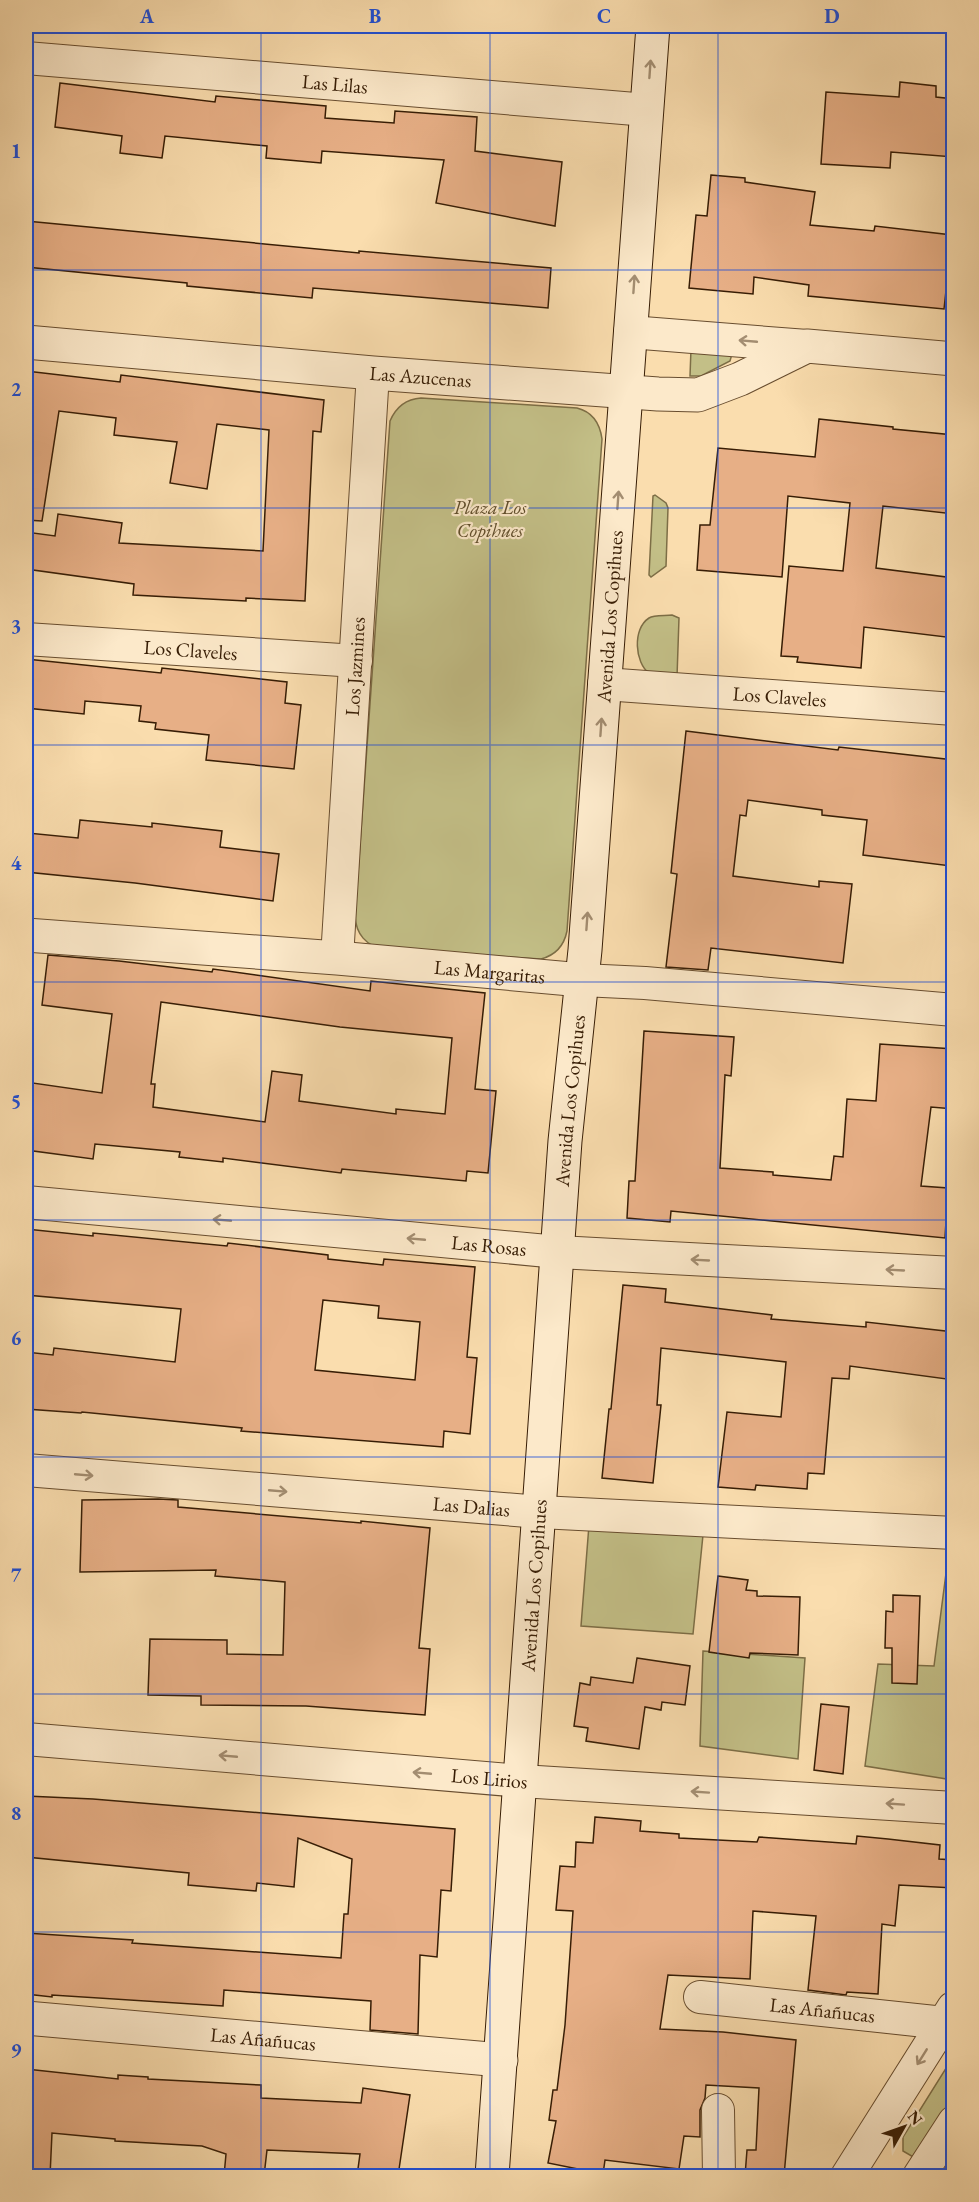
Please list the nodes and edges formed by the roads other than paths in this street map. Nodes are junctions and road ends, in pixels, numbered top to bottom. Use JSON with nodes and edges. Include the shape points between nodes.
{"nodes":[{"id":1,"x":653,"y":26,"type":"edge"},
{"id":2,"x":26,"y":58,"type":"edge"},
{"id":3,"x":647,"y":110,"type":"junction"},
{"id":4,"x":630,"y":332,"type":"junction"},
{"id":5,"x":26,"y":342,"type":"edge"},
{"id":6,"x":807,"y":346,"type":"junction"},
{"id":7,"x":954,"y":359,"type":"edge"},
{"id":8,"x":373,"y":373,"type":"junction"},
{"id":9,"x":626,"y":392,"type":"junction"},
{"id":10,"x":26,"y":639,"type":"edge"},
{"id":11,"x":356,"y":661,"type":"junction"},
{"id":12,"x":604,"y":684,"type":"junction"},
{"id":13,"x":954,"y":709,"type":"edge"},
{"id":14,"x":26,"y":935,"type":"edge"},
{"id":15,"x":337,"y":958,"type":"junction"},
{"id":16,"x":582,"y":980,"type":"junction"},
{"id":17,"x":954,"y":1010,"type":"edge"},
{"id":18,"x":26,"y":1202,"type":"edge"},
{"id":19,"x":558,"y":1252,"type":"junction"},
{"id":20,"x":954,"y":1273,"type":"edge"},
{"id":21,"x":26,"y":1470,"type":"edge"},
{"id":22,"x":540,"y":1512,"type":"junction"},
{"id":23,"x":954,"y":1533,"type":"edge"},
{"id":24,"x":26,"y":1739,"type":"edge"},
{"id":25,"x":521,"y":1781,"type":"junction"},
{"id":26,"x":954,"y":1808,"type":"edge"},
{"id":27,"x":700,"y":1997,"type":"dead end"},
{"id":28,"x":949,"y":2015,"type":"edge"},
{"id":29,"x":26,"y":2018,"type":"edge"},
{"id":30,"x":501,"y":2061,"type":"junction"},
{"id":31,"x":718,"y":2110,"type":"dead end"},
{"id":32,"x":954,"y":2122,"type":"edge"},
{"id":33,"x":492,"y":2176,"type":"edge"},
{"id":34,"x":719,"y":2176,"type":"edge"},
{"id":35,"x":847,"y":2176,"type":"edge"},
{"id":36,"x":919,"y":2176,"type":"edge"}],
"edges":[{"from":3,"to":1,"type":"main road","name":"Avenida Los Copihues","one_way":true},
{"from":2,"to":3,"type":"street","name":"Las Lilas"},
{"from":4,"to":3,"type":"main road","name":"Avenida Los Copihues","one_way":true},
{"from":6,"to":4,"type":"street","one_way":true},
{"from":4,"to":9,"type":"main road","name":"Avenida Los Copihues"},
{"from":5,"to":8,"type":"main road","name":"Las Azucenas"},
{"from":6,"to":7,"type":"main road"},
{"from":6,"to":9,"type":"main road","name":"Las Azucenas","via":[[698,395]]},
{"from":8,"to":9,"type":"main road","name":"Las Azucenas"},
{"from":8,"to":11,"type":"street","name":"Los Jazmines"},
{"from":12,"to":9,"type":"main road","name":"Avenida Los Copihues","one_way":true},
{"from":10,"to":11,"type":"street","name":"Los Claveles"},
{"from":11,"to":15,"type":"street","name":"Los Jazmines"},
{"from":12,"to":13,"type":"street","name":"Los Claveles"},
{"from":16,"to":12,"type":"main road","name":"Avenida Los Copihues","one_way":true},
{"from":14,"to":15,"type":"main road","name":"Las Margaritas"},
{"from":15,"to":16,"type":"main road","name":"Las Margaritas"},
{"from":16,"to":17,"type":"street","name":"Las Margaritas"},
{"from":16,"to":19,"type":"main road","name":"Avenida Los Copihues"},
{"from":19,"to":18,"type":"street","name":"Las Rosas","one_way":true},
{"from":20,"to":19,"type":"street","name":"Las Rosas","one_way":true},
{"from":19,"to":22,"type":"main road","name":"Avenida Los Copihues"},
{"from":21,"to":22,"type":"street","name":"Las Dalias","one_way":true},
{"from":22,"to":23,"type":"street","name":"Las Dalias"},
{"from":22,"to":25,"type":"main road","name":"Avenida Los Copihues"},
{"from":25,"to":24,"type":"street","name":"Los Lirios","one_way":true},
{"from":26,"to":25,"type":"street","name":"Los Lirios","one_way":true},
{"from":25,"to":30,"type":"main road","name":"Avenida Los Copihues"},
{"from":27,"to":28,"type":"street","name":"Las Añañucas"},
{"from":28,"to":35,"type":"street","one_way":true},
{"from":29,"to":30,"type":"main road","name":"Las Añañucas"},
{"from":30,"to":33,"type":"main road","name":"Avenida Los Copihues"},
{"from":31,"to":34,"type":"street"},
{"from":32,"to":36,"type":"street"}]}
